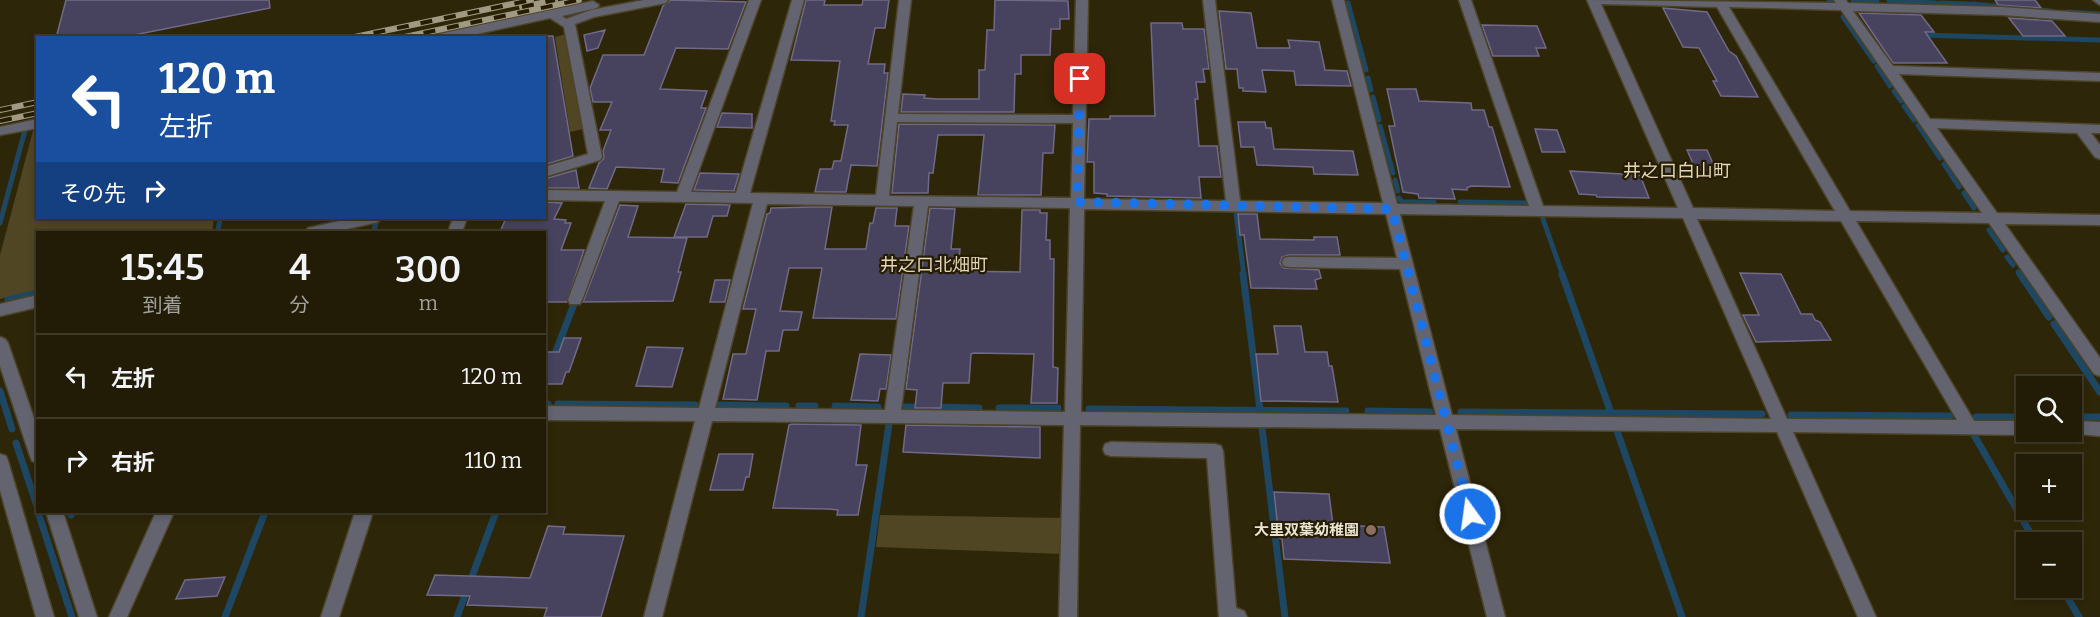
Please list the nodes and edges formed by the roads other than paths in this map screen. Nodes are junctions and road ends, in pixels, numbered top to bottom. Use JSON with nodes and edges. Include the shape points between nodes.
{"nodes":[{"id":1,"x":619,"y":0,"type":"edge"},
{"id":2,"x":662,"y":0,"type":"edge"},
{"id":3,"x":755,"y":0,"type":"edge"},
{"id":4,"x":798,"y":0,"type":"edge"},
{"id":5,"x":906,"y":0,"type":"edge"},
{"id":6,"x":1082,"y":0,"type":"edge"},
{"id":7,"x":1209,"y":0,"type":"edge"},
{"id":8,"x":1338,"y":0,"type":"edge"},
{"id":9,"x":1465,"y":0,"type":"edge"},
{"id":10,"x":1593,"y":0,"type":"edge"},
{"id":11,"x":1599,"y":0,"type":"edge"},
{"id":12,"x":1720,"y":1,"type":"edge"},
{"id":13,"x":1842,"y":3,"type":"edge"},
{"id":14,"x":552,"y":14,"type":"junction"},
{"id":15,"x":2100,"y":18,"type":"edge"},
{"id":16,"x":569,"y":22,"type":"junction"},
{"id":17,"x":449,"y":36,"type":"edge"},
{"id":18,"x":1889,"y":70,"type":"junction"},
{"id":19,"x":2100,"y":77,"type":"edge"},
{"id":20,"x":892,"y":118,"type":"junction"},
{"id":21,"x":1079,"y":118,"type":"junction"},
{"id":22,"x":36,"y":123,"type":"edge"},
{"id":23,"x":1926,"y":123,"type":"junction"},
{"id":24,"x":2080,"y":128,"type":"junction"},
{"id":25,"x":2100,"y":129,"type":"edge"},
{"id":26,"x":0,"y":131,"type":"edge"},
{"id":27,"x":2100,"y":154,"type":"edge"},
{"id":28,"x":546,"y":171,"type":"edge"},
{"id":29,"x":546,"y":195,"type":"edge"},
{"id":30,"x":614,"y":196,"type":"junction"},
{"id":31,"x":682,"y":197,"type":"junction"},
{"id":32,"x":742,"y":198,"type":"junction"},
{"id":33,"x":761,"y":199,"type":"junction"},
{"id":34,"x":882,"y":200,"type":"junction"},
{"id":35,"x":922,"y":201,"type":"junction"},
{"id":36,"x":1077,"y":202,"type":"junction"},
{"id":37,"x":1234,"y":206,"type":"junction"},
{"id":38,"x":1392,"y":209,"type":"junction"},
{"id":39,"x":1538,"y":212,"type":"junction"},
{"id":40,"x":1688,"y":214,"type":"junction"},
{"id":41,"x":1845,"y":216,"type":"junction"},
{"id":42,"x":1993,"y":218,"type":"junction"},
{"id":43,"x":369,"y":219,"type":"edge"},
{"id":44,"x":2100,"y":220,"type":"edge"},
{"id":45,"x":317,"y":231,"type":"edge"},
{"id":46,"x":1289,"y":262,"type":"dead end"},
{"id":47,"x":1406,"y":264,"type":"junction"},
{"id":48,"x":575,"y":300,"type":"dead end"},
{"id":49,"x":36,"y":301,"type":"edge"},
{"id":50,"x":0,"y":310,"type":"edge"},
{"id":51,"x":0,"y":342,"type":"edge"},
{"id":52,"x":2100,"y":370,"type":"edge"},
{"id":53,"x":546,"y":413,"type":"edge"},
{"id":54,"x":705,"y":414,"type":"junction"},
{"id":55,"x":892,"y":416,"type":"junction"},
{"id":56,"x":1072,"y":418,"type":"junction"},
{"id":57,"x":1446,"y":421,"type":"junction"},
{"id":58,"x":1782,"y":425,"type":"junction"},
{"id":59,"x":1969,"y":427,"type":"junction"},
{"id":60,"x":2016,"y":428,"type":"edge"},
{"id":61,"x":2082,"y":428,"type":"edge"},
{"id":62,"x":2100,"y":429,"type":"edge"},
{"id":63,"x":34,"y":434,"type":"edge"},
{"id":64,"x":1111,"y":449,"type":"dead end"},
{"id":65,"x":0,"y":461,"type":"edge"},
{"id":66,"x":4,"y":500,"type":"edge"},
{"id":67,"x":55,"y":513,"type":"edge"},
{"id":68,"x":165,"y":513,"type":"edge"},
{"id":69,"x":364,"y":513,"type":"edge"},
{"id":70,"x":45,"y":617,"type":"edge"},
{"id":71,"x":88,"y":617,"type":"edge"},
{"id":72,"x":118,"y":617,"type":"edge"},
{"id":73,"x":330,"y":617,"type":"edge"},
{"id":74,"x":653,"y":617,"type":"edge"},
{"id":75,"x":1068,"y":617,"type":"edge"},
{"id":76,"x":1238,"y":617,"type":"edge"},
{"id":77,"x":1496,"y":617,"type":"edge"},
{"id":78,"x":1867,"y":617,"type":"edge"}],
"edges":[{"from":1,"to":14,"type":"street"},
{"from":2,"to":16,"type":"street"},
{"from":3,"to":31,"type":"street"},
{"from":4,"to":32,"type":"street"},
{"from":5,"to":20,"type":"street"},
{"from":6,"to":21,"type":"street"},
{"from":7,"to":37,"type":"street"},
{"from":8,"to":38,"type":"street"},
{"from":9,"to":39,"type":"street"},
{"from":10,"to":40,"type":"street"},
{"from":11,"to":12,"type":"street"},
{"from":12,"to":13,"type":"street"},
{"from":12,"to":41,"type":"street"},
{"from":13,"to":15,"type":"street"},
{"from":13,"to":18,"type":"street"},
{"from":14,"to":16,"type":"street","via":[[564,23]]},
{"from":14,"to":17,"type":"street"},
{"from":16,"to":28,"type":"street","via":[[595,157]]},
{"from":18,"to":19,"type":"street"},
{"from":18,"to":23,"type":"street"},
{"from":20,"to":21,"type":"street"},
{"from":20,"to":34,"type":"street"},
{"from":21,"to":36,"type":"street"},
{"from":22,"to":26,"type":"street"},
{"from":23,"to":24,"type":"street"},
{"from":23,"to":42,"type":"street"},
{"from":24,"to":25,"type":"street"},
{"from":24,"to":27,"type":"street"},
{"from":29,"to":30,"type":"street"},
{"from":30,"to":31,"type":"street"},
{"from":30,"to":48,"type":"street"},
{"from":31,"to":32,"type":"street"},
{"from":32,"to":33,"type":"street"},
{"from":33,"to":34,"type":"street"},
{"from":33,"to":54,"type":"street"},
{"from":34,"to":35,"type":"street"},
{"from":35,"to":36,"type":"street"},
{"from":35,"to":55,"type":"street"},
{"from":36,"to":37,"type":"street"},
{"from":36,"to":56,"type":"street"},
{"from":37,"to":38,"type":"street"},
{"from":38,"to":39,"type":"street"},
{"from":38,"to":47,"type":"street"},
{"from":39,"to":40,"type":"street"},
{"from":40,"to":41,"type":"street"},
{"from":40,"to":58,"type":"street"},
{"from":41,"to":42,"type":"street"},
{"from":41,"to":59,"type":"street"},
{"from":42,"to":44,"type":"street"},
{"from":42,"to":52,"type":"street"},
{"from":43,"to":45,"type":"street"},
{"from":46,"to":47,"type":"street"},
{"from":47,"to":57,"type":"street"},
{"from":49,"to":50,"type":"street"},
{"from":51,"to":63,"type":"street"},
{"from":53,"to":54,"type":"street"},
{"from":54,"to":55,"type":"street"},
{"from":54,"to":74,"type":"street"},
{"from":55,"to":56,"type":"street"},
{"from":56,"to":57,"type":"street"},
{"from":56,"to":75,"type":"street"},
{"from":57,"to":58,"type":"street"},
{"from":57,"to":77,"type":"street"},
{"from":58,"to":59,"type":"street"},
{"from":58,"to":78,"type":"street"},
{"from":59,"to":60,"type":"street"},
{"from":61,"to":62,"type":"street"},
{"from":64,"to":76,"type":"street","via":[[1215,451],[1228,617]]},
{"from":65,"to":66,"type":"street"},
{"from":66,"to":70,"type":"street"},
{"from":67,"to":71,"type":"street"},
{"from":68,"to":72,"type":"street"},
{"from":69,"to":73,"type":"street"}]}
